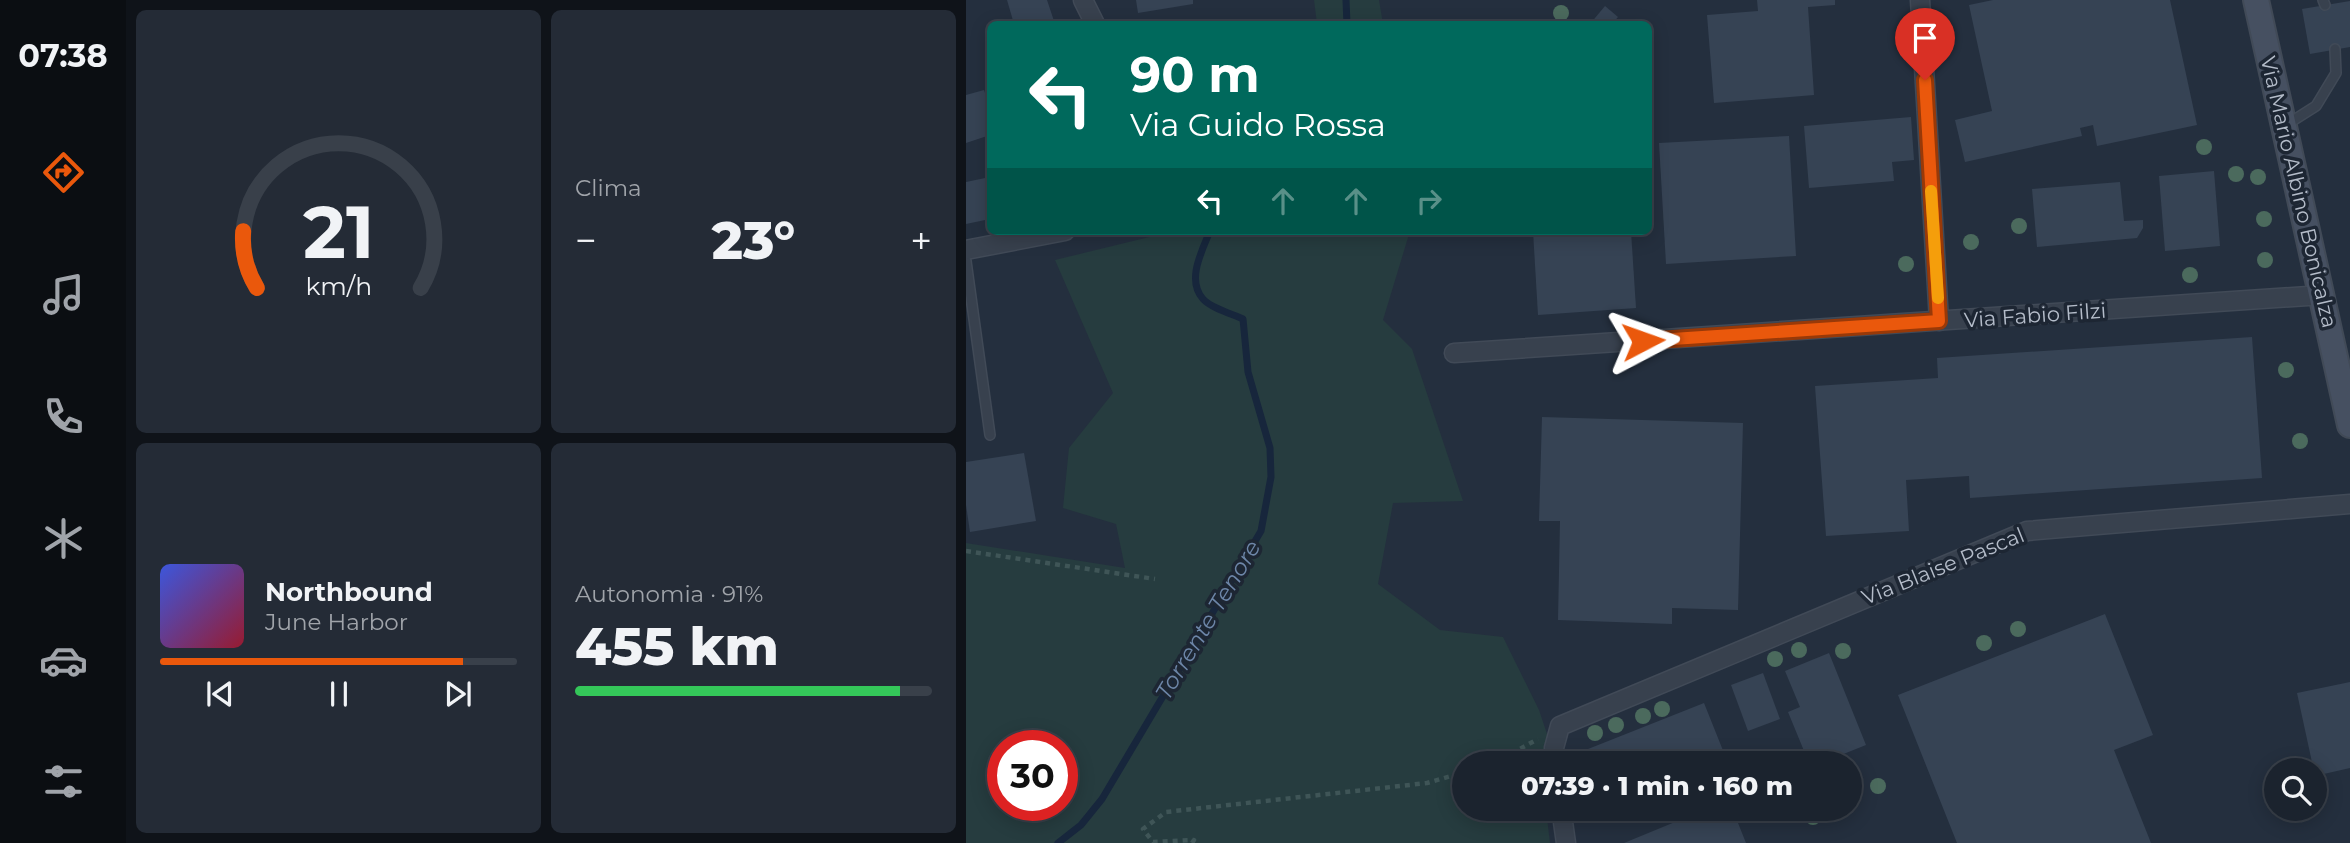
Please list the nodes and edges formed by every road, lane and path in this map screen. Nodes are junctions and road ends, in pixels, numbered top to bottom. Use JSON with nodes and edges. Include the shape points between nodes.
{"nodes":[{"id":1,"x":1083,"y":0,"type":"edge"},
{"id":2,"x":1920,"y":0,"type":"edge"},
{"id":3,"x":2256,"y":0,"type":"edge"},
{"id":4,"x":1094,"y":21,"type":"edge"},
{"id":5,"x":2335,"y":49,"type":"dead end"},
{"id":6,"x":2284,"y":126,"type":"junction"},
{"id":7,"x":1042,"y":235,"type":"edge"},
{"id":8,"x":966,"y":250,"type":"edge"},
{"id":9,"x":966,"y":261,"type":"edge"},
{"id":10,"x":968,"y":292,"type":"edge"},
{"id":11,"x":2323,"y":295,"type":"junction"},
{"id":12,"x":1939,"y":321,"type":"junction"},
{"id":13,"x":1454,"y":353,"type":"dead end"},
{"id":14,"x":2350,"y":425,"type":"edge"},
{"id":15,"x":990,"y":435,"type":"dead end"},
{"id":16,"x":2350,"y":504,"type":"edge"},
{"id":17,"x":966,"y":551,"type":"edge"},
{"id":18,"x":1154,"y":579,"type":"dead end"},
{"id":19,"x":1560,"y":726,"type":"junction"},
{"id":20,"x":1515,"y":751,"type":"edge"},
{"id":21,"x":1554,"y":751,"type":"edge"},
{"id":22,"x":1452,"y":776,"type":"edge"},
{"id":23,"x":1562,"y":821,"type":"edge"},
{"id":24,"x":1192,"y":843,"type":"edge"},
{"id":25,"x":1566,"y":843,"type":"edge"}],
"edges":[{"from":1,"to":4,"type":"street"},
{"from":2,"to":12,"type":"street"},
{"from":3,"to":6,"type":"main road","name":"Via Mario Albino Bonicalza"},
{"from":5,"to":6,"type":"lane","via":[[2336,74],[2316,106]]},
{"from":6,"to":11,"type":"main road","name":"Via Mario Albino Bonicalza"},
{"from":7,"to":8,"type":"street"},
{"from":9,"to":10,"type":"lane"},
{"from":10,"to":15,"type":"lane"},
{"from":11,"to":12,"type":"street","name":"Via Fabio Filzi"},
{"from":11,"to":14,"type":"main road","name":"Via Mario Albino Bonicalza"},
{"from":12,"to":13,"type":"street","name":"Via Fabio Filzi"},
{"from":16,"to":19,"type":"street","name":"Via Blaise Pascal","via":[[2027,531]]},
{"from":17,"to":18,"type":"path"},
{"from":19,"to":20,"type":"path"},
{"from":19,"to":21,"type":"street"},
{"from":22,"to":24,"type":"path","via":[[1427,783],[1166,812],[1143,830],[1153,842],[1194,839]]},
{"from":23,"to":25,"type":"street"}]}
